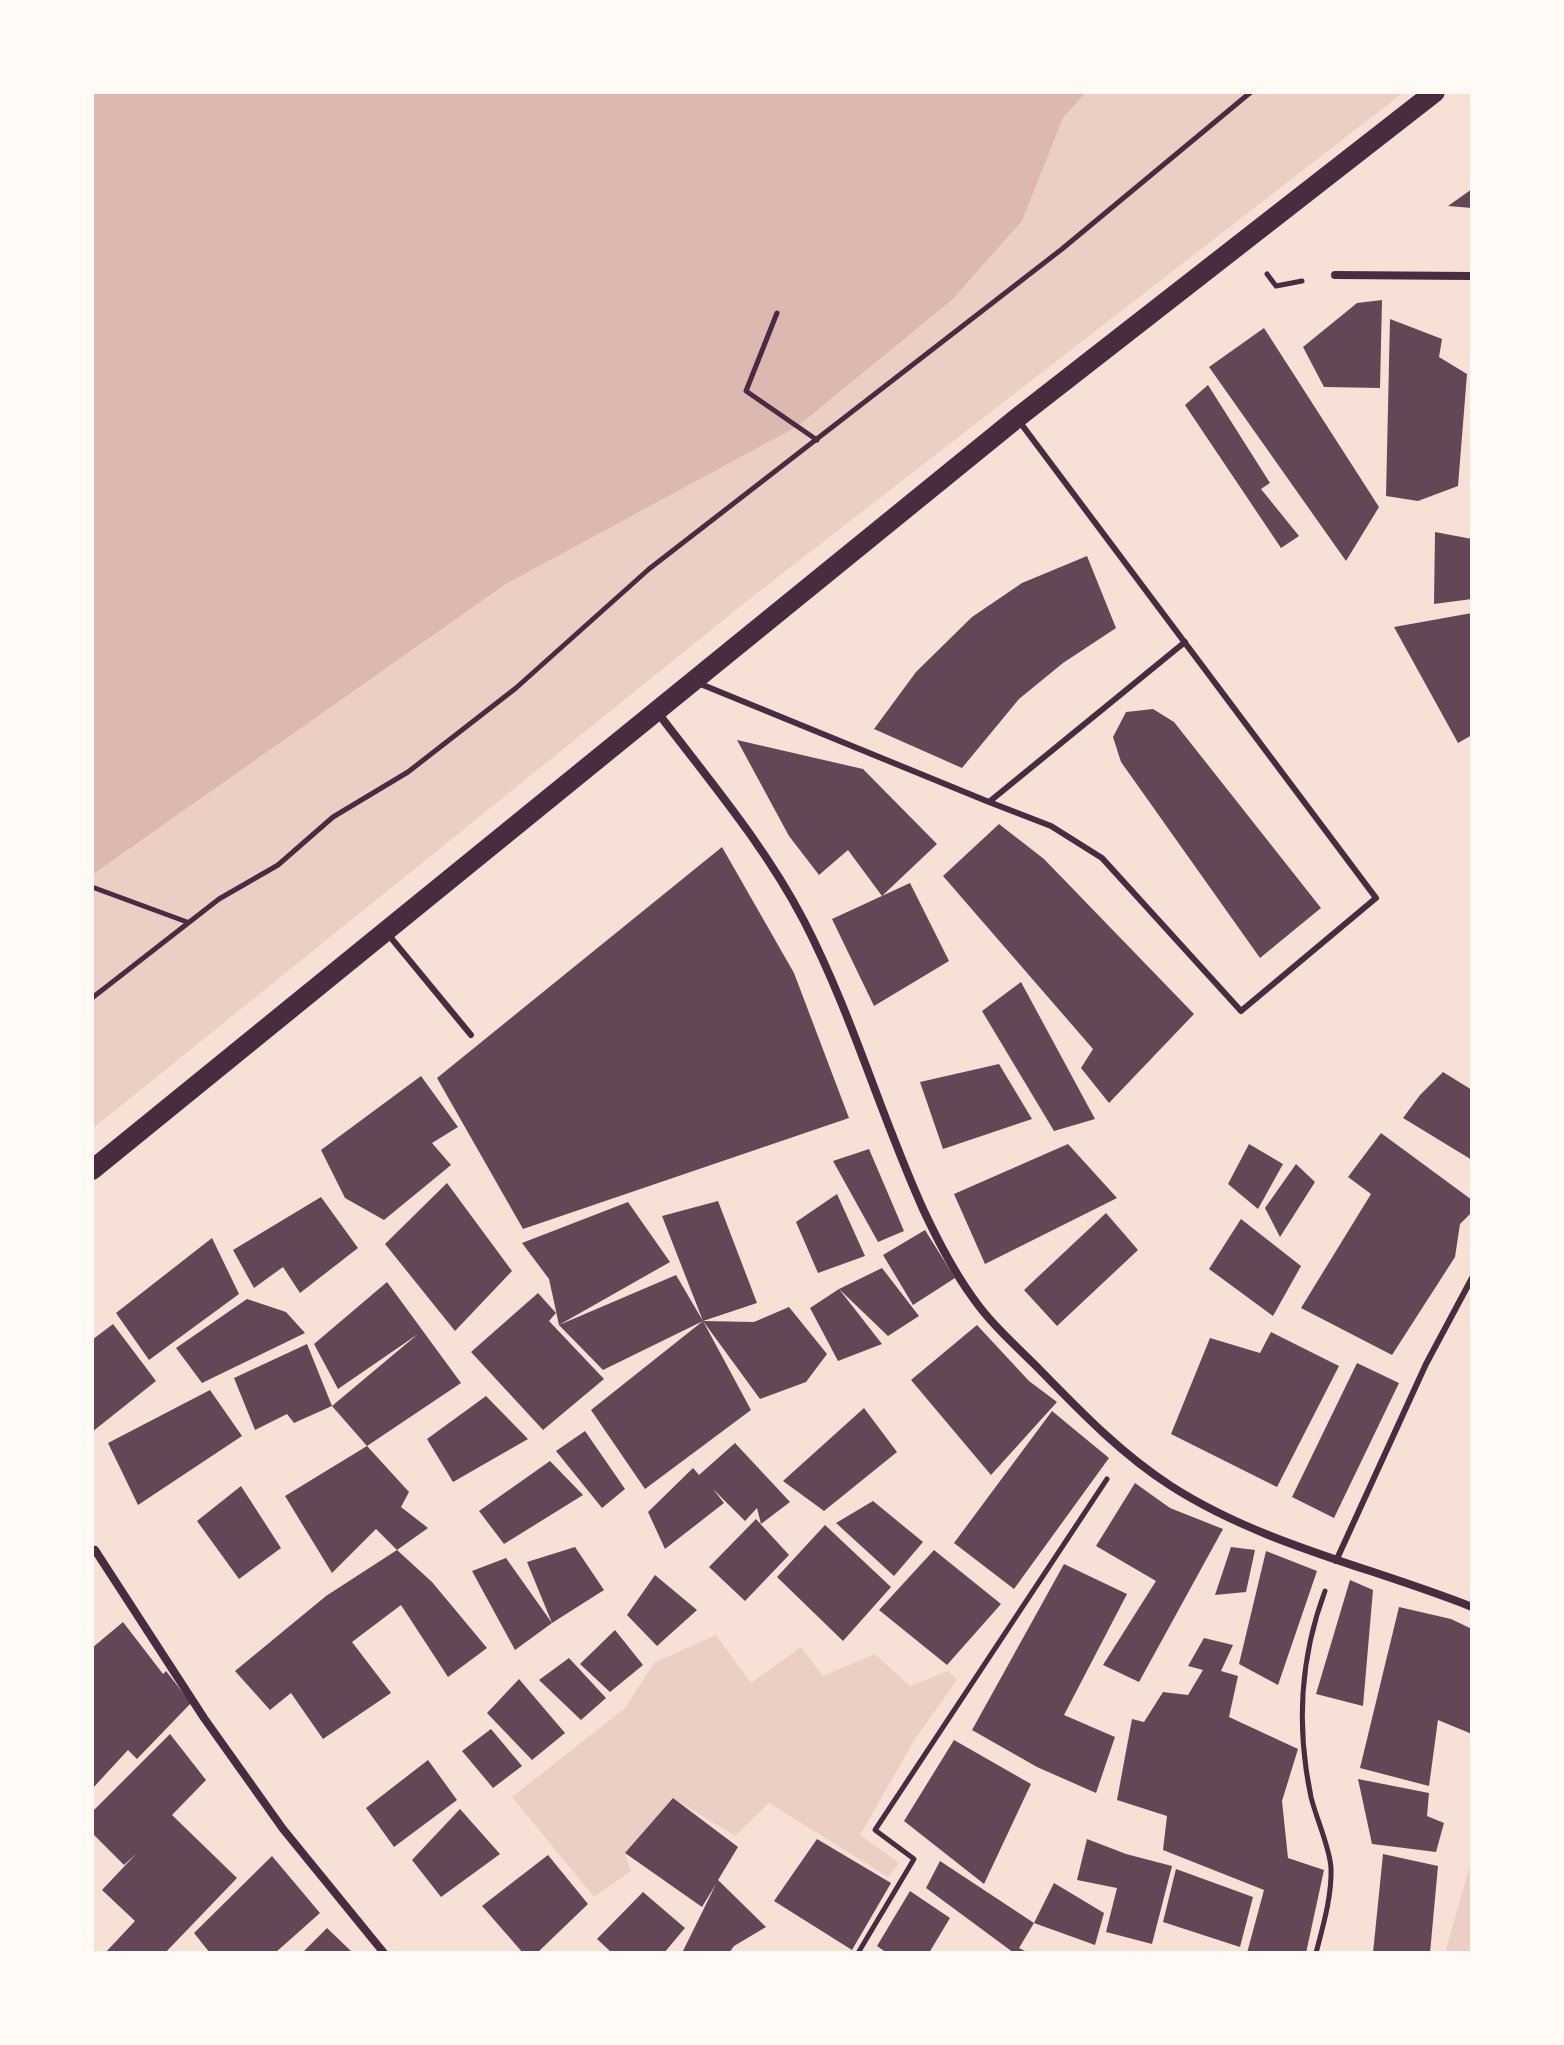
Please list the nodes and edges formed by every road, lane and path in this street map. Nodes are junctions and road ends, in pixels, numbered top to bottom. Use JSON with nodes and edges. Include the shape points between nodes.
{"nodes":[{"id":1,"x":1251,"y":92,"type":"edge"},
{"id":2,"x":1435,"y":92,"type":"edge"},
{"id":3,"x":1335,"y":275,"type":"dead end"},
{"id":4,"x":1472,"y":276,"type":"edge"},
{"id":5,"x":777,"y":313,"type":"dead end"},
{"id":6,"x":1017,"y":418,"type":"junction"},
{"id":7,"x":817,"y":440,"type":"junction"},
{"id":8,"x":1185,"y":642,"type":"junction"},
{"id":9,"x":691,"y":680,"type":"junction"},
{"id":10,"x":655,"y":709,"type":"junction"},
{"id":11,"x":989,"y":802,"type":"junction"},
{"id":12,"x":92,"y":887,"type":"edge"},
{"id":13,"x":188,"y":922,"type":"junction"},
{"id":14,"x":385,"y":930,"type":"junction"},
{"id":15,"x":92,"y":998,"type":"edge"},
{"id":16,"x":471,"y":1035,"type":"dead end"},
{"id":17,"x":92,"y":1170,"type":"edge"},
{"id":18,"x":1472,"y":1278,"type":"edge"},
{"id":19,"x":1125,"y":1451,"type":"junction"},
{"id":20,"x":95,"y":1550,"type":"dead end"},
{"id":21,"x":1336,"y":1561,"type":"junction"},
{"id":22,"x":1472,"y":1607,"type":"edge"},
{"id":23,"x":384,"y":1953,"type":"edge"},
{"id":24,"x":858,"y":1953,"type":"edge"},
{"id":25,"x":1316,"y":1953,"type":"edge"}],
"edges":[{"from":1,"to":7,"type":"path","via":[[1062,249]]},
{"from":2,"to":6,"type":"main road"},
{"from":3,"to":4,"type":"street"},
{"from":5,"to":7,"type":"path","via":[[746,391]]},
{"from":6,"to":8,"type":"lane"},
{"from":6,"to":9,"type":"main road"},
{"from":7,"to":13,"type":"path","via":[[649,569],[516,688],[408,772],[333,817],[278,865]]},
{"from":8,"to":11,"type":"lane"},
{"from":8,"to":11,"type":"lane","via":[[1376,898],[1241,1011],[1102,858],[1051,826]]},
{"from":9,"to":10,"type":"main road"},
{"from":9,"to":11,"type":"lane"},
{"from":10,"to":14,"type":"main road"},
{"from":10,"to":19,"type":"street","via":[[761,850],[802,918],[842,999],[923,1209],[973,1298]]},
{"from":12,"to":13,"type":"path"},
{"from":13,"to":15,"type":"path"},
{"from":14,"to":16,"type":"lane"},
{"from":14,"to":17,"type":"main road"},
{"from":18,"to":21,"type":"lane","via":[[1426,1364]]},
{"from":19,"to":21,"type":"street","via":[[1171,1486],[1224,1515]]},
{"from":19,"to":24,"type":"path","via":[[875,1830],[914,1859]]},
{"from":20,"to":23,"type":"street","via":[[283,1829]]},
{"from":21,"to":22,"type":"street"},
{"from":21,"to":25,"type":"path","via":[[1309,1634],[1301,1708],[1306,1770],[1331,1864]]}]}
